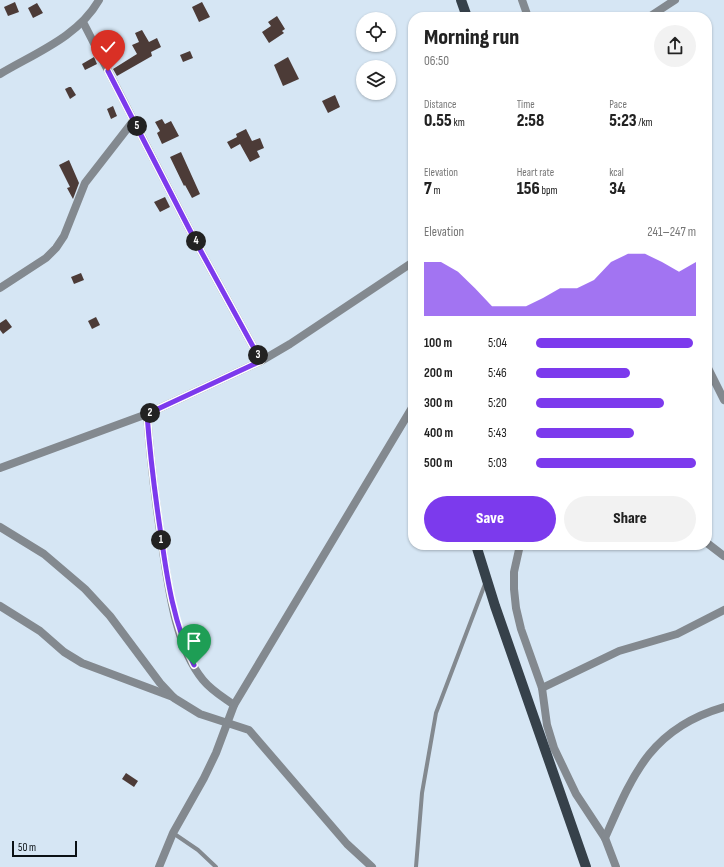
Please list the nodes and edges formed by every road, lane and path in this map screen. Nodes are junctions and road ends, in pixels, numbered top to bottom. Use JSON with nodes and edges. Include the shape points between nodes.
{"nodes":[{"id":1,"x":100,"y":0,"type":"edge"},
{"id":2,"x":461,"y":0,"type":"edge"},
{"id":3,"x":522,"y":0,"type":"edge"},
{"id":4,"x":675,"y":0,"type":"edge"},
{"id":5,"x":465,"y":12,"type":"edge"},
{"id":6,"x":526,"y":12,"type":"edge"},
{"id":7,"x":657,"y":12,"type":"edge"},
{"id":8,"x":82,"y":22,"type":"junction"},
{"id":9,"x":0,"y":74,"type":"edge"},
{"id":10,"x":134,"y":120,"type":"junction"},
{"id":11,"x":408,"y":265,"type":"edge"},
{"id":12,"x":0,"y":288,"type":"edge"},
{"id":13,"x":261,"y":361,"type":"junction"},
{"id":14,"x":712,"y":376,"type":"edge"},
{"id":15,"x":724,"y":400,"type":"edge"},
{"id":16,"x":147,"y":414,"type":"junction"},
{"id":17,"x":408,"y":414,"type":"edge"},
{"id":18,"x":0,"y":468,"type":"edge"},
{"id":19,"x":0,"y":527,"type":"edge"},
{"id":20,"x":712,"y":547,"type":"edge"},
{"id":21,"x":478,"y":550,"type":"edge"},
{"id":22,"x":519,"y":550,"type":"edge"},
{"id":23,"x":724,"y":556,"type":"edge"},
{"id":24,"x":487,"y":581,"type":"junction"},
{"id":25,"x":0,"y":606,"type":"edge"},
{"id":26,"x":724,"y":610,"type":"edge"},
{"id":27,"x":542,"y":688,"type":"junction"},
{"id":28,"x":174,"y":698,"type":"junction"},
{"id":29,"x":234,"y":704,"type":"junction"},
{"id":30,"x":724,"y":707,"type":"edge"},
{"id":31,"x":227,"y":723,"type":"junction"},
{"id":32,"x":172,"y":833,"type":"junction"},
{"id":33,"x":605,"y":838,"type":"junction"},
{"id":34,"x":159,"y":867,"type":"edge"},
{"id":35,"x":216,"y":867,"type":"edge"},
{"id":36,"x":372,"y":867,"type":"edge"},
{"id":37,"x":416,"y":867,"type":"edge"},
{"id":38,"x":586,"y":867,"type":"edge"},
{"id":39,"x":616,"y":867,"type":"edge"}],
"edges":[{"from":1,"to":8,"type":"street"},
{"from":2,"to":5,"type":"main road"},
{"from":3,"to":6,"type":"street"},
{"from":4,"to":7,"type":"street"},
{"from":8,"to":9,"type":"street","via":[[60,40]]},
{"from":8,"to":10,"type":"street"},
{"from":10,"to":12,"type":"street","via":[[85,183],[64,236],[56,248],[46,258]]},
{"from":10,"to":13,"type":"street","via":[[197,244]]},
{"from":11,"to":13,"type":"street"},
{"from":13,"to":16,"type":"street"},
{"from":14,"to":15,"type":"street"},
{"from":16,"to":18,"type":"street"},
{"from":16,"to":29,"type":"street","via":[[164,555],[179,630],[185,648],[203,680],[216,693]]},
{"from":17,"to":29,"type":"street"},
{"from":19,"to":28,"type":"street","via":[[44,554],[85,589],[110,616]]},
{"from":20,"to":23,"type":"street"},
{"from":21,"to":24,"type":"main road"},
{"from":22,"to":27,"type":"street","via":[[514,572],[516,608]]},
{"from":24,"to":37,"type":"lane","via":[[436,714],[421,800]]},
{"from":24,"to":38,"type":"main road"},
{"from":25,"to":28,"type":"street","via":[[40,631],[64,652],[82,663]]},
{"from":26,"to":27,"type":"street","via":[[677,634],[619,652]]},
{"from":27,"to":33,"type":"street","via":[[547,725],[558,760],[576,794]]},
{"from":28,"to":31,"type":"street","via":[[200,714]]},
{"from":29,"to":31,"type":"street"},
{"from":30,"to":33,"type":"street","via":[[688,720],[662,740],[643,760],[631,780]]},
{"from":31,"to":32,"type":"street","via":[[204,778]]},
{"from":31,"to":36,"type":"street","via":[[244,728],[257,738],[347,844]]},
{"from":32,"to":34,"type":"street"},
{"from":32,"to":35,"type":"lane","via":[[198,850]]},
{"from":33,"to":39,"type":"street"}]}
